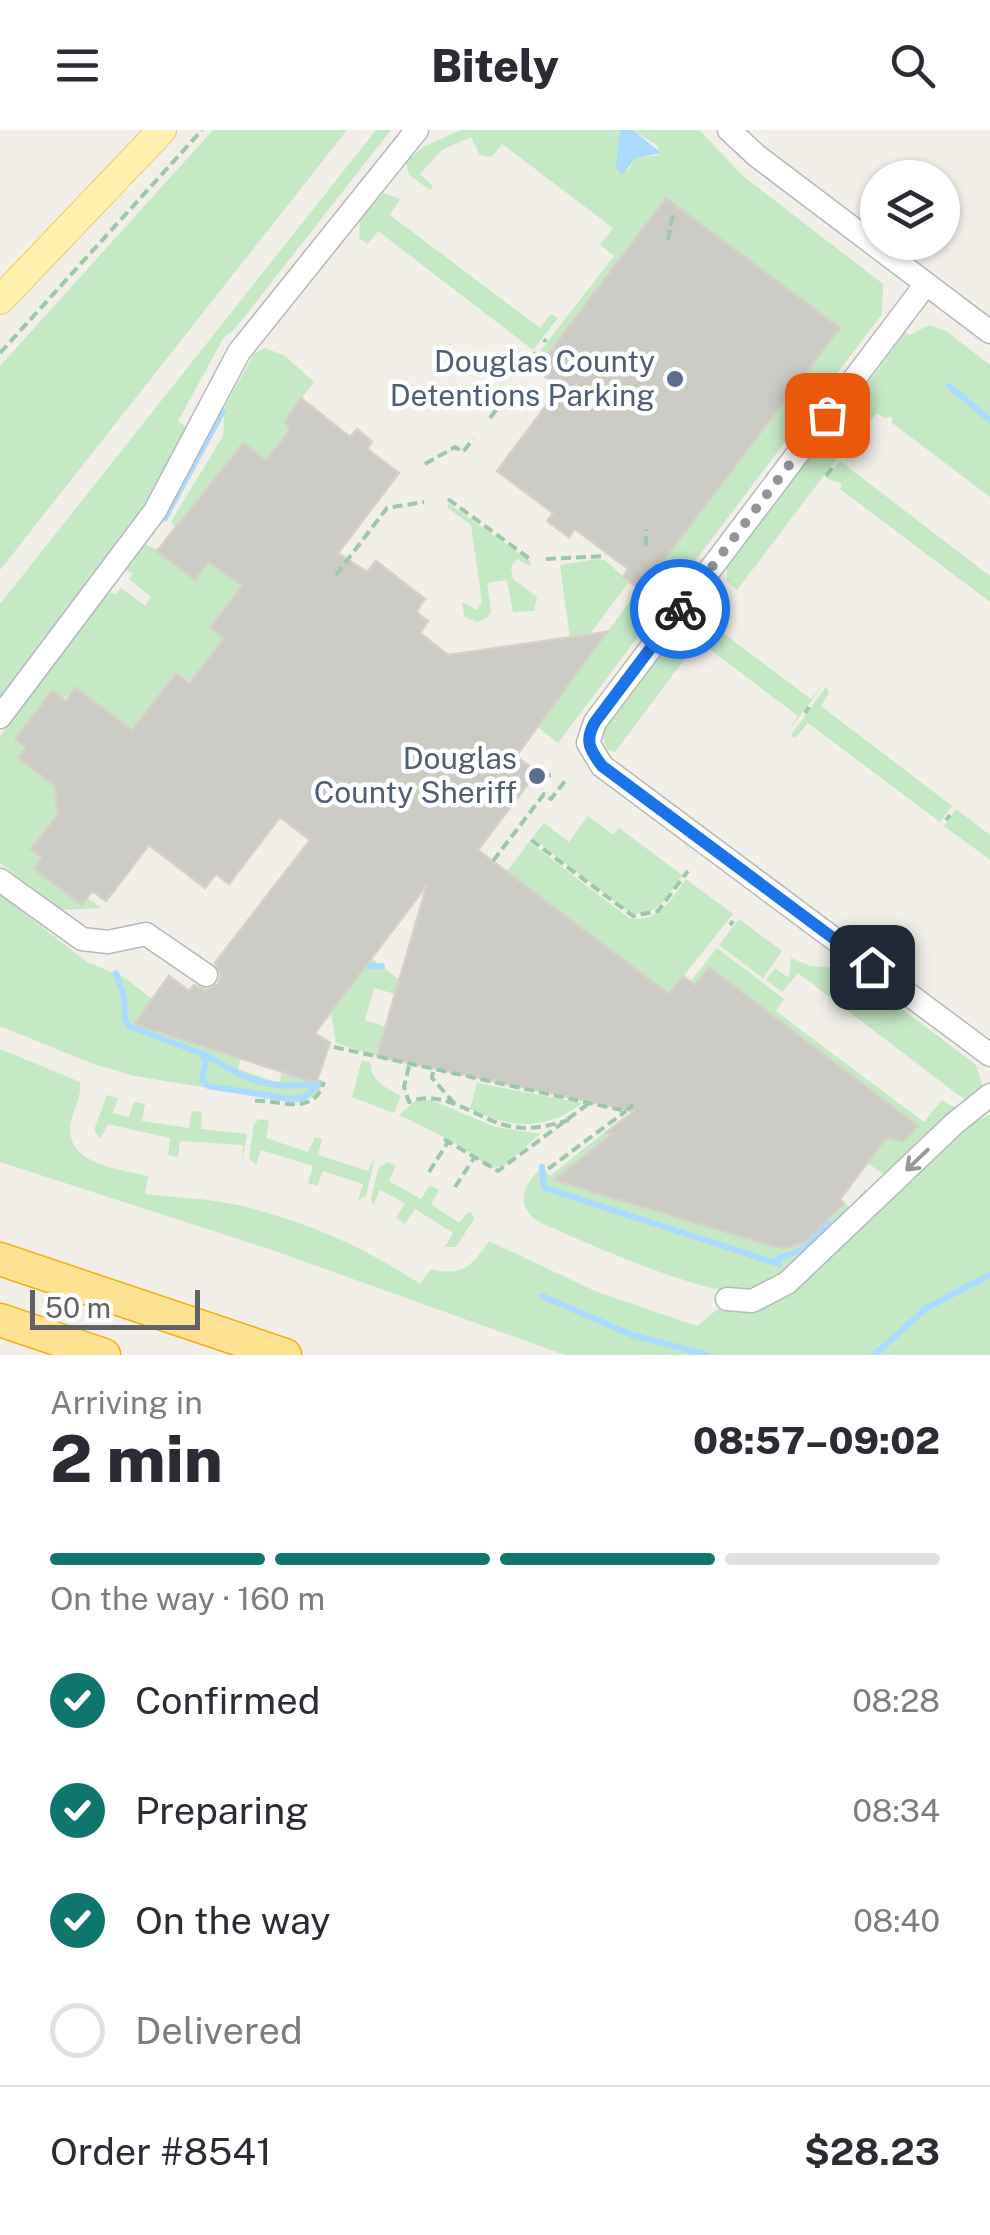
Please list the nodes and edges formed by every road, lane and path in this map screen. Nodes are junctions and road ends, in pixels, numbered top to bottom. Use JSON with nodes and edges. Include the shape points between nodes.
{"nodes":[{"id":1,"x":162,"y":130,"type":"edge"},
{"id":2,"x":202,"y":130,"type":"edge"},
{"id":3,"x":434,"y":130,"type":"edge"},
{"id":4,"x":730,"y":130,"type":"edge"},
{"id":5,"x":417,"y":131,"type":"edge"},
{"id":6,"x":673,"y":214,"type":"dead end"},
{"id":7,"x":668,"y":240,"type":"dead end"},
{"id":8,"x":926,"y":284,"type":"junction"},
{"id":9,"x":0,"y":300,"type":"edge"},
{"id":10,"x":990,"y":332,"type":"edge"},
{"id":11,"x":536,"y":352,"type":"dead end"},
{"id":12,"x":0,"y":354,"type":"edge"},
{"id":13,"x":528,"y":368,"type":"dead end"},
{"id":14,"x":513,"y":388,"type":"dead end"},
{"id":15,"x":490,"y":418,"type":"dead end"},
{"id":16,"x":473,"y":439,"type":"dead end"},
{"id":17,"x":425,"y":464,"type":"dead end"},
{"id":18,"x":835,"y":464,"type":"dead end"},
{"id":19,"x":826,"y":476,"type":"dead end"},
{"id":20,"x":448,"y":499,"type":"dead end"},
{"id":21,"x":424,"y":502,"type":"dead end"},
{"id":22,"x":646,"y":529,"type":"dead end"},
{"id":23,"x":646,"y":546,"type":"dead end"},
{"id":24,"x":606,"y":556,"type":"dead end"},
{"id":25,"x":530,"y":558,"type":"dead end"},
{"id":26,"x":546,"y":559,"type":"dead end"},
{"id":27,"x":336,"y":575,"type":"dead end"},
{"id":28,"x":711,"y":628,"type":"dead end"},
{"id":29,"x":704,"y":638,"type":"dead end"},
{"id":30,"x":810,"y":707,"type":"dead end"},
{"id":31,"x":805,"y":713,"type":"dead end"},
{"id":32,"x":0,"y":717,"type":"edge"},
{"id":33,"x":564,"y":781,"type":"dead end"},
{"id":34,"x":531,"y":840,"type":"dead end"},
{"id":35,"x":493,"y":861,"type":"dead end"},
{"id":36,"x":688,"y":871,"type":"dead end"},
{"id":37,"x":0,"y":880,"type":"edge"},
{"id":38,"x":873,"y":927,"type":"dead end"},
{"id":39,"x":901,"y":949,"type":"dead end"},
{"id":40,"x":206,"y":975,"type":"dead end"},
{"id":41,"x":334,"y":1048,"type":"dead end"},
{"id":42,"x":990,"y":1054,"type":"edge"},
{"id":43,"x":409,"y":1066,"type":"junction"},
{"id":44,"x":433,"y":1072,"type":"junction"},
{"id":45,"x":324,"y":1082,"type":"dead end"},
{"id":46,"x":990,"y":1095,"type":"edge"},
{"id":47,"x":256,"y":1101,"type":"dead end"},
{"id":48,"x":589,"y":1104,"type":"junction"},
{"id":49,"x":455,"y":1105,"type":"junction"},
{"id":50,"x":633,"y":1105,"type":"dead end"},
{"id":51,"x":626,"y":1111,"type":"junction"},
{"id":52,"x":568,"y":1120,"type":"junction"},
{"id":53,"x":474,"y":1158,"type":"junction"},
{"id":54,"x":548,"y":1170,"type":"dead end"},
{"id":55,"x":429,"y":1172,"type":"dead end"},
{"id":56,"x":455,"y":1187,"type":"dead end"},
{"id":57,"x":0,"y":1260,"type":"edge"},
{"id":58,"x":728,"y":1299,"type":"dead end"},
{"id":59,"x":0,"y":1320,"type":"edge"},
{"id":60,"x":104,"y":1355,"type":"edge"},
{"id":61,"x":286,"y":1355,"type":"edge"}],
"edges":[{"from":1,"to":9,"type":"main road"},
{"from":2,"to":12,"type":"path"},
{"from":3,"to":5,"type":"street"},
{"from":4,"to":8,"type":"street"},
{"from":5,"to":32,"type":"street","via":[[239,352],[155,510]]},
{"from":6,"to":7,"type":"path"},
{"from":8,"to":10,"type":"street"},
{"from":8,"to":42,"type":"street","via":[[595,722],[588,743],[602,766]]},
{"from":11,"to":13,"type":"path"},
{"from":14,"to":15,"type":"path"},
{"from":16,"to":17,"type":"path","via":[[465,454],[455,447]]},
{"from":18,"to":19,"type":"path"},
{"from":20,"to":25,"type":"path"},
{"from":21,"to":27,"type":"path","via":[[387,508]]},
{"from":22,"to":23,"type":"path"},
{"from":24,"to":26,"type":"path"},
{"from":28,"to":29,"type":"path"},
{"from":30,"to":31,"type":"path"},
{"from":33,"to":35,"type":"path","via":[[550,799],[544,794]]},
{"from":34,"to":36,"type":"path","via":[[633,916],[658,911]]},
{"from":37,"to":40,"type":"street","via":[[74,936],[108,942],[146,934]]},
{"from":38,"to":39,"type":"path"},
{"from":41,"to":43,"type":"path"},
{"from":43,"to":44,"type":"path"},
{"from":43,"to":49,"type":"path","via":[[409,1102],[441,1099]]},
{"from":44,"to":48,"type":"path"},
{"from":44,"to":49,"type":"path"},
{"from":45,"to":47,"type":"path","via":[[320,1094],[304,1104]]},
{"from":46,"to":58,"type":"street","one_way":true,"via":[[787,1283],[752,1301]]},
{"from":48,"to":51,"type":"path"},
{"from":48,"to":52,"type":"path"},
{"from":49,"to":52,"type":"path","via":[[519,1128]]},
{"from":50,"to":51,"type":"path"},
{"from":51,"to":54,"type":"path"},
{"from":52,"to":53,"type":"path","via":[[505,1169],[491,1170]]},
{"from":53,"to":55,"type":"path","via":[[446,1140]]},
{"from":53,"to":56,"type":"path"},
{"from":57,"to":61,"type":"highway"},
{"from":59,"to":60,"type":"highway"}]}
